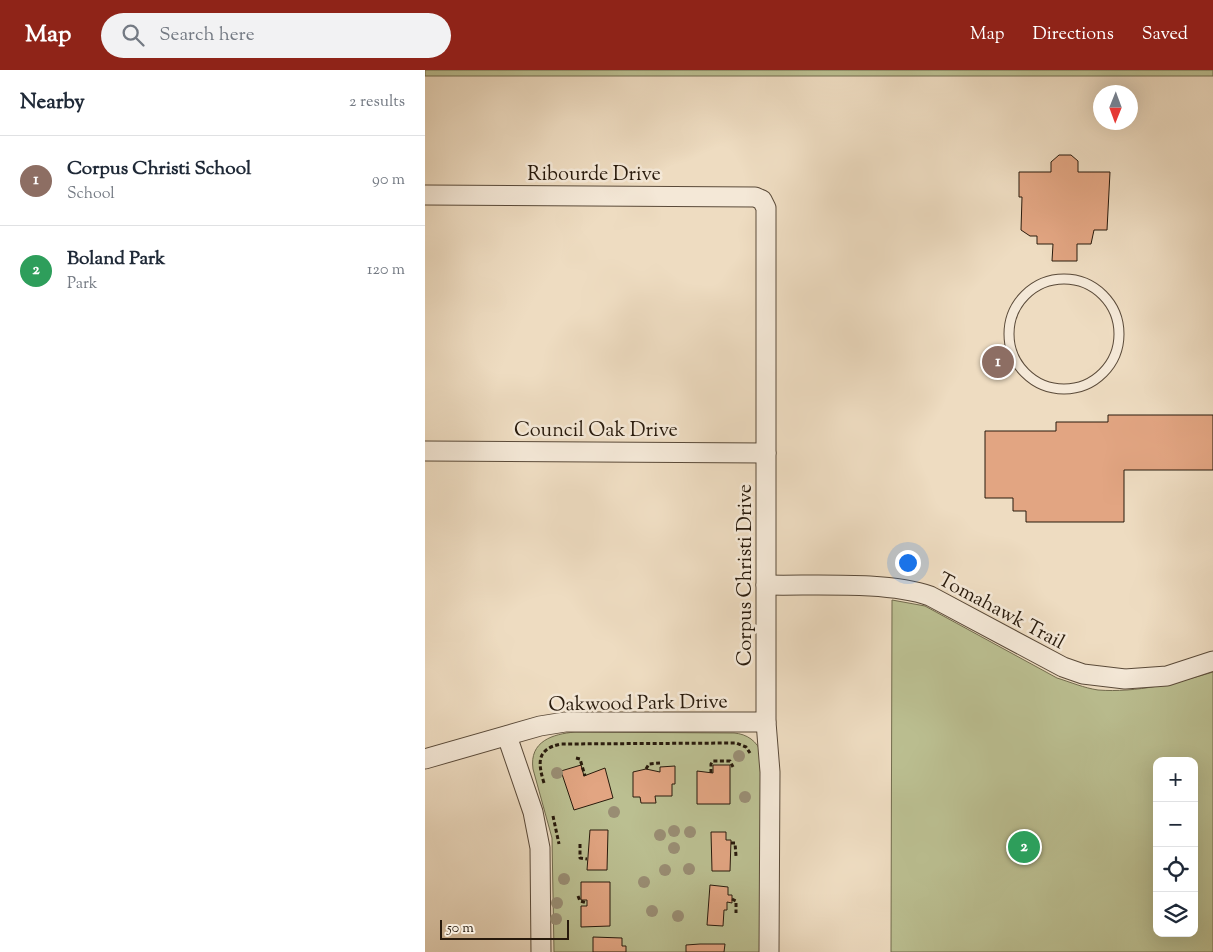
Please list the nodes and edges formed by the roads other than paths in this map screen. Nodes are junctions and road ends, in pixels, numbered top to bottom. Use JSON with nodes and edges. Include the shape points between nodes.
{"nodes":[{"id":1,"x":425,"y":195,"type":"edge"},
{"id":2,"x":762,"y":200,"type":"joint"},
{"id":3,"x":1013,"y":356,"type":"joint"},
{"id":4,"x":425,"y":451,"type":"edge"},
{"id":5,"x":766,"y":453,"type":"junction"},
{"id":6,"x":766,"y":586,"type":"junction"},
{"id":7,"x":1213,"y":661,"type":"edge"},
{"id":8,"x":767,"y":722,"type":"junction"},
{"id":9,"x":507,"y":736,"type":"junction"},
{"id":10,"x":425,"y":759,"type":"edge"},
{"id":11,"x":541,"y":952,"type":"edge"},
{"id":12,"x":769,"y":952,"type":"edge"}],
"edges":[{"from":1,"to":2,"type":"street","name":"Ribourde Drive","via":[[755,197]]},
{"from":2,"to":5,"type":"street","name":"Corpus Christi Drive","via":[[766,208],[767,233]]},
{"from":3,"to":3,"type":"lane","via":[[1024,373],[1041,384],[1061,389],[1081,387],[1099,377],[1112,362],[1119,343],[1118,322],[1110,304],[1096,289],[1071,280],[1057,279],[1037,285],[1021,298],[1011,316],[1008,336]]},
{"from":4,"to":5,"type":"street","name":"Council Oak Drive"},
{"from":5,"to":6,"type":"street","name":"Corpus Christi Drive"},
{"from":6,"to":7,"type":"street","name":"Tomahawk Trail","via":[[889,588],[917,592],[1063,667],[1104,678],[1167,676]]},
{"from":6,"to":8,"type":"street","name":"Corpus Christi Drive"},
{"from":8,"to":9,"type":"street","name":"Oakwood Park Drive","via":[[578,722],[540,726]]},
{"from":8,"to":12,"type":"street","name":"Corpus Christi Drive"},
{"from":9,"to":10,"type":"street","name":"Oakwood Park Drive"},
{"from":9,"to":11,"type":"street","via":[[533,812],[540,848]]}]}
